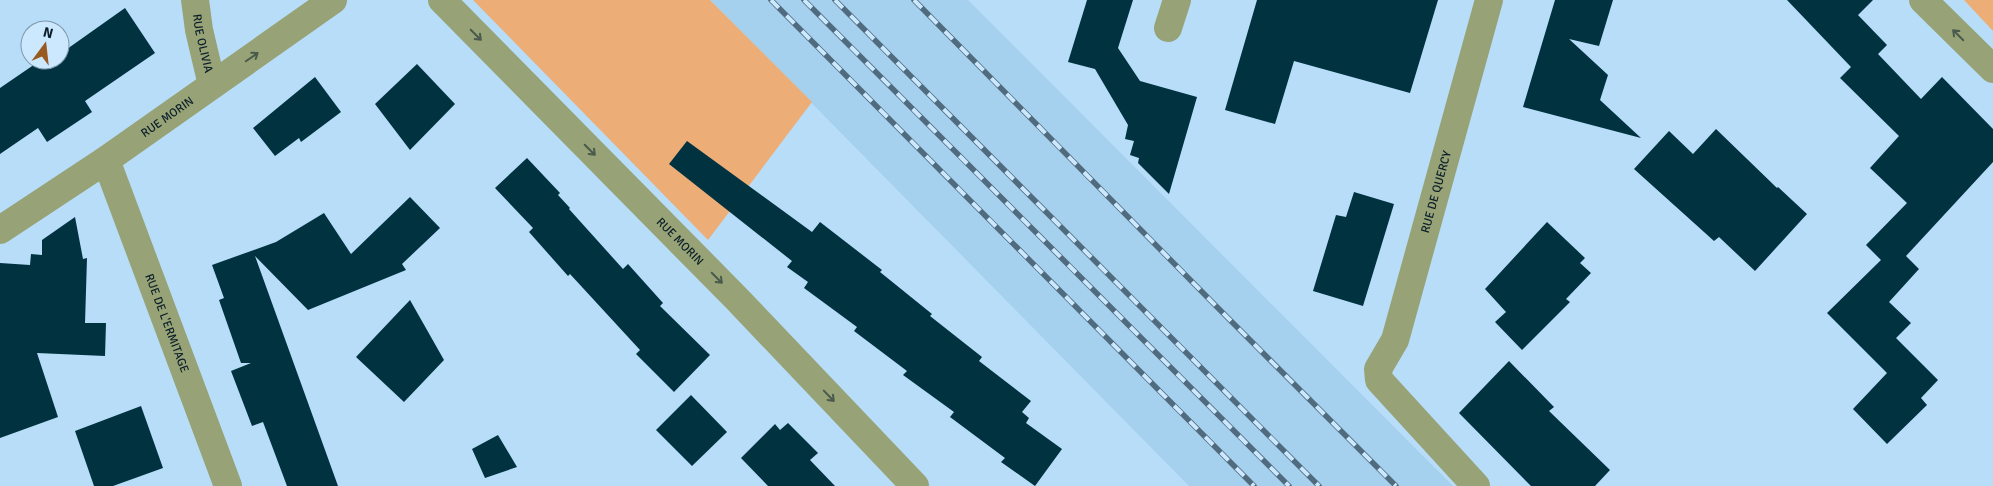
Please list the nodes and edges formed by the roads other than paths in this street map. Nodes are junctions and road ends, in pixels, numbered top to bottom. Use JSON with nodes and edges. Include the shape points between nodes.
{"nodes":[{"id":1,"x":195,"y":0,"type":"edge"},
{"id":2,"x":333,"y":0,"type":"edge"},
{"id":3,"x":442,"y":0,"type":"edge"},
{"id":4,"x":1177,"y":0,"type":"edge"},
{"id":5,"x":1489,"y":0,"type":"edge"},
{"id":6,"x":1923,"y":0,"type":"edge"},
{"id":7,"x":1168,"y":28,"type":"dead end"},
{"id":8,"x":1993,"y":69,"type":"edge"},
{"id":9,"x":212,"y":85,"type":"junction"},
{"id":10,"x":106,"y":160,"type":"junction"},
{"id":11,"x":0,"y":230,"type":"edge"},
{"id":12,"x":228,"y":486,"type":"edge"},
{"id":13,"x":915,"y":486,"type":"edge"},
{"id":14,"x":1476,"y":486,"type":"edge"}],
"edges":[{"from":1,"to":9,"type":"street","name":"RUE OLIVIA"},
{"from":9,"to":2,"type":"street","name":"RUE MORIN","one_way":true},
{"from":3,"to":13,"type":"street","name":"RUE MORIN","one_way":true,"via":[[737,299]]},
{"from":4,"to":7,"type":"street"},
{"from":5,"to":14,"type":"street","name":"RUE DE QUERCY","via":[[1394,340],[1378,369],[1379,380]]},
{"from":8,"to":6,"type":"street","one_way":true},
{"from":9,"to":10,"type":"street","name":"RUE MORIN"},
{"from":10,"to":11,"type":"street","name":"RUE MORIN"},
{"from":10,"to":12,"type":"street","name":"RUE DE L'ERMITAGE"}]}
